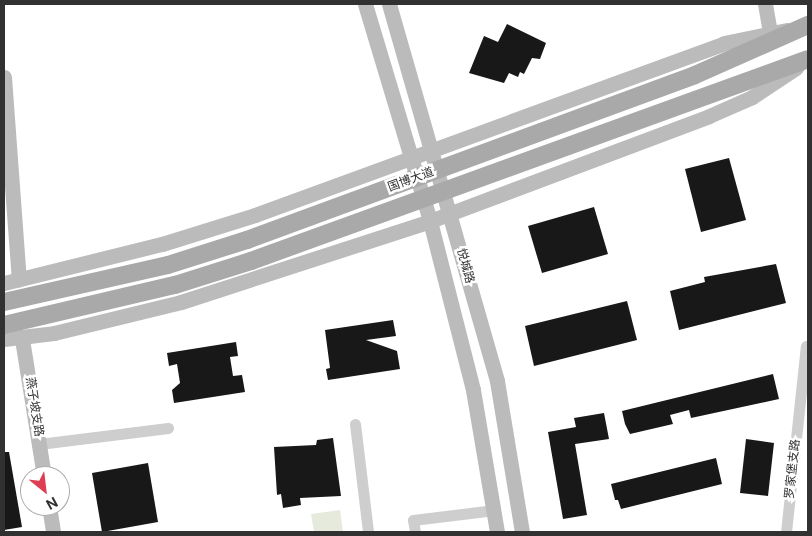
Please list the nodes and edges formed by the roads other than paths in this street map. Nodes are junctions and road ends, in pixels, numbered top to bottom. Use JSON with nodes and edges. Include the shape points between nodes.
{"nodes":[{"id":1,"x":365,"y":4,"type":"edge"},
{"id":2,"x":389,"y":4,"type":"edge"},
{"id":3,"x":766,"y":4,"type":"edge"},
{"id":4,"x":807,"y":26,"type":"edge"},
{"id":5,"x":770,"y":33,"type":"junction"},
{"id":6,"x":808,"y":59,"type":"edge"},
{"id":7,"x":4,"y":76,"type":"edge"},
{"id":8,"x":433,"y":149,"type":"junction"},
{"id":9,"x":411,"y":157,"type":"junction"},
{"id":10,"x":450,"y":213,"type":"junction"},
{"id":11,"x":430,"y":221,"type":"junction"},
{"id":12,"x":19,"y":279,"type":"junction"},
{"id":13,"x":4,"y":283,"type":"edge"},
{"id":14,"x":4,"y":302,"type":"edge"},
{"id":15,"x":4,"y":325,"type":"edge"},
{"id":16,"x":4,"y":339,"type":"edge"},
{"id":17,"x":22,"y":339,"type":"junction"},
{"id":18,"x":806,"y":346,"type":"dead end"},
{"id":19,"x":354,"y":424,"type":"dead end"},
{"id":20,"x":168,"y":428,"type":"dead end"},
{"id":21,"x":40,"y":444,"type":"junction"},
{"id":22,"x":43,"y":466,"type":"edge"},
{"id":23,"x":494,"y":510,"type":"junction"},
{"id":24,"x":51,"y":516,"type":"edge"},
{"id":25,"x":53,"y":532,"type":"edge"},
{"id":26,"x":368,"y":532,"type":"edge"},
{"id":27,"x":415,"y":532,"type":"edge"},
{"id":28,"x":497,"y":532,"type":"edge"},
{"id":29,"x":522,"y":532,"type":"edge"},
{"id":30,"x":786,"y":532,"type":"edge"}],
"edges":[{"from":1,"to":9,"type":"street","name":"悦城路"},
{"from":2,"to":8,"type":"street","name":"悦城路"},
{"from":3,"to":5,"type":"street"},
{"from":4,"to":5,"type":"street"},
{"from":4,"to":14,"type":"main road","name":"国博大道","via":[[695,75],[247,240],[168,265]]},
{"from":5,"to":8,"type":"street","via":[[724,43]]},
{"from":6,"to":10,"type":"street","via":[[752,97],[709,116]]},
{"from":6,"to":15,"type":"main road","name":"国博大道","via":[[251,261],[175,285]]},
{"from":7,"to":12,"type":"street"},
{"from":8,"to":9,"type":"street"},
{"from":8,"to":10,"type":"street","name":"悦城路"},
{"from":9,"to":11,"type":"street","name":"悦城路"},
{"from":9,"to":12,"type":"street","via":[[162,244]]},
{"from":10,"to":11,"type":"street"},
{"from":10,"to":29,"type":"street","name":"悦城路","via":[[497,382]]},
{"from":11,"to":17,"type":"street","via":[[181,302]]},
{"from":11,"to":23,"type":"street","name":"悦城路","via":[[473,390]]},
{"from":12,"to":13,"type":"street"},
{"from":16,"to":17,"type":"street"},
{"from":17,"to":21,"type":"street","name":"燕子坡支路"},
{"from":18,"to":30,"type":"street","name":"罗家堡支路"},
{"from":19,"to":26,"type":"street"},
{"from":20,"to":21,"type":"street"},
{"from":21,"to":22,"type":"street","name":"燕子坡支路"},
{"from":23,"to":27,"type":"street","via":[[413,520]]},
{"from":23,"to":28,"type":"street","name":"悦城路"},
{"from":24,"to":25,"type":"street"}]}
